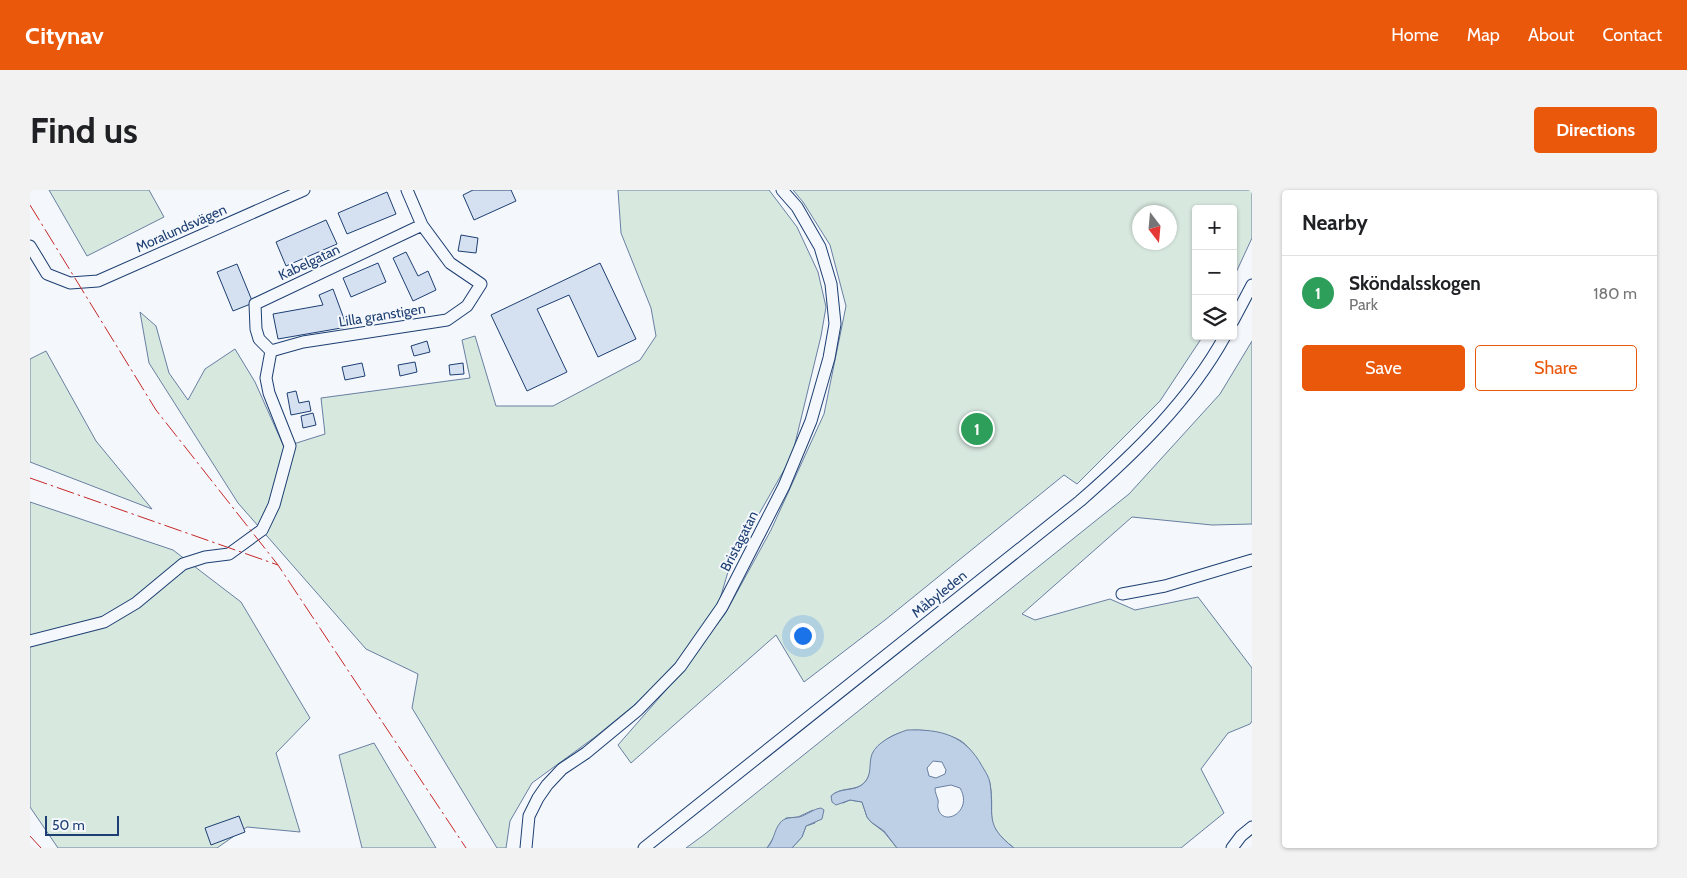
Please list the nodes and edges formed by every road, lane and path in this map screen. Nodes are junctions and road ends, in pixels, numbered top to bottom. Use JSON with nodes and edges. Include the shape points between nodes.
{"nodes":[{"id":1,"x":304,"y":190,"type":"edge"},
{"id":2,"x":407,"y":190,"type":"edge"},
{"id":3,"x":782,"y":190,"type":"edge"},
{"id":4,"x":422,"y":225,"type":"junction"},
{"id":5,"x":30,"y":246,"type":"edge"},
{"id":6,"x":1252,"y":285,"type":"edge"},
{"id":7,"x":1237,"y":313,"type":"edge"},
{"id":8,"x":1222,"y":340,"type":"edge"},
{"id":9,"x":271,"y":351,"type":"junction"},
{"id":10,"x":1252,"y":560,"type":"edge"},
{"id":11,"x":1122,"y":594,"type":"dead end"},
{"id":12,"x":30,"y":642,"type":"edge"},
{"id":13,"x":1252,"y":826,"type":"edge"},
{"id":14,"x":526,"y":848,"type":"edge"},
{"id":15,"x":644,"y":848,"type":"edge"},
{"id":16,"x":1232,"y":848,"type":"edge"}],
"edges":[{"from":1,"to":5,"type":"street","name":"Moralundsvägen","via":[[98,281],[70,283],[47,274]]},
{"from":2,"to":4,"type":"street"},
{"from":3,"to":14,"type":"street","name":"Bristagatan","via":[[797,207],[820,247],[831,284],[834,324],[829,358],[811,421],[784,486],[722,607],[680,667],[638,710],[562,769],[547,785],[529,816]]},
{"from":4,"to":9,"type":"street","name":"Kabelgatan","via":[[255,304],[259,339]]},
{"from":4,"to":9,"type":"street","name":"Lilla granstigen","via":[[450,263],[480,284],[467,306],[447,320],[304,342]]},
{"from":6,"to":7,"type":"street"},
{"from":8,"to":15,"type":"street","name":"Måbyleden","via":[[1190,389],[1160,426],[1103,481]]},
{"from":9,"to":12,"type":"street","via":[[266,378],[268,393],[290,446],[274,504],[262,530],[229,554],[183,564],[136,603],[104,622]]},
{"from":10,"to":11,"type":"street","via":[[1164,586]]},
{"from":13,"to":16,"type":"street"}]}
